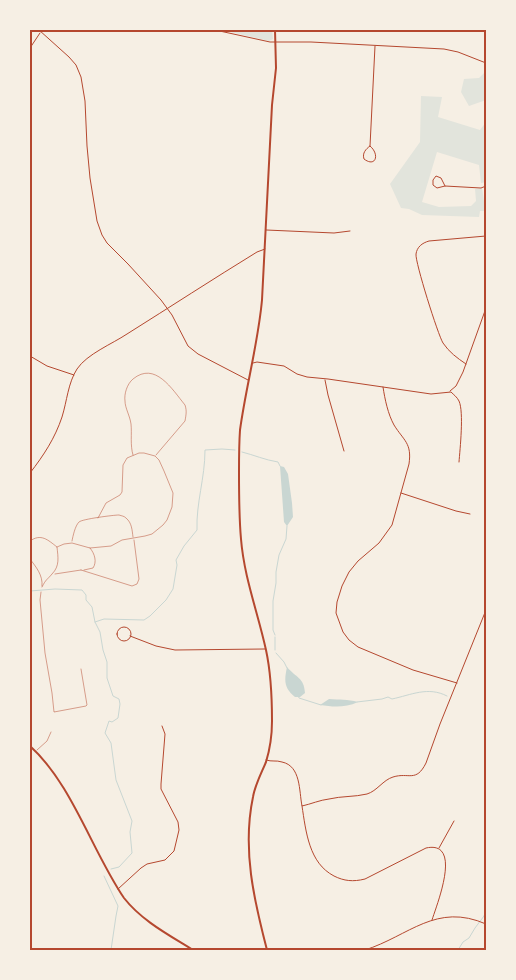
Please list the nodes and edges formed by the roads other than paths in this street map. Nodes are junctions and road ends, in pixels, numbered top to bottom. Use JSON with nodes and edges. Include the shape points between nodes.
{"nodes":[{"id":1,"x":215,"y":30,"type":"edge"},
{"id":2,"x":275,"y":30,"type":"edge"},
{"id":3,"x":40,"y":31,"type":"edge"},
{"id":4,"x":275,"y":42,"type":"junction"},
{"id":5,"x":375,"y":46,"type":"junction"},
{"id":6,"x":30,"y":48,"type":"edge"},
{"id":7,"x":486,"y":63,"type":"edge"},
{"id":8,"x":370,"y":146,"type":"junction"},
{"id":9,"x":445,"y":186,"type":"junction"},
{"id":10,"x":486,"y":186,"type":"edge"},
{"id":11,"x":266,"y":230,"type":"junction"},
{"id":12,"x":350,"y":231,"type":"dead end"},
{"id":13,"x":486,"y":236,"type":"edge"},
{"id":14,"x":265,"y":248,"type":"junction"},
{"id":15,"x":167,"y":308,"type":"junction"},
{"id":16,"x":486,"y":308,"type":"edge"},
{"id":17,"x":30,"y":356,"type":"edge"},
{"id":18,"x":252,"y":363,"type":"junction"},
{"id":19,"x":466,"y":364,"type":"junction"},
{"id":20,"x":74,"y":375,"type":"junction"},
{"id":21,"x":324,"y":378,"type":"junction"},
{"id":22,"x":249,"y":380,"type":"junction"},
{"id":23,"x":383,"y":387,"type":"junction"},
{"id":24,"x":449,"y":391,"type":"junction"},
{"id":25,"x":344,"y":452,"type":"dead end"},
{"id":26,"x":133,"y":455,"type":"junction"},
{"id":27,"x":155,"y":456,"type":"junction"},
{"id":28,"x":459,"y":462,"type":"dead end"},
{"id":29,"x":30,"y":473,"type":"edge"},
{"id":30,"x":401,"y":493,"type":"junction"},
{"id":31,"x":470,"y":514,"type":"dead end"},
{"id":32,"x":98,"y":518,"type":"junction"},
{"id":33,"x":133,"y":538,"type":"junction"},
{"id":34,"x":30,"y":542,"type":"edge"},
{"id":35,"x":72,"y":543,"type":"junction"},
{"id":36,"x":57,"y":547,"type":"junction"},
{"id":37,"x":90,"y":548,"type":"junction"},
{"id":38,"x":30,"y":559,"type":"edge"},
{"id":39,"x":82,"y":570,"type":"junction"},
{"id":40,"x":53,"y":574,"type":"junction"},
{"id":41,"x":41,"y":592,"type":"dead end"},
{"id":42,"x":486,"y":610,"type":"edge"},
{"id":43,"x":130,"y":636,"type":"junction"},
{"id":44,"x":266,"y":649,"type":"junction"},
{"id":45,"x":81,"y":669,"type":"dead end"},
{"id":46,"x":457,"y":683,"type":"junction"},
{"id":47,"x":162,"y":726,"type":"dead end"},
{"id":48,"x":51,"y":732,"type":"dead end"},
{"id":49,"x":30,"y":746,"type":"edge"},
{"id":50,"x":36,"y":752,"type":"junction"},
{"id":51,"x":266,"y":760,"type":"junction"},
{"id":52,"x":302,"y":806,"type":"junction"},
{"id":53,"x":454,"y":821,"type":"dead end"},
{"id":54,"x":438,"y":849,"type":"junction"},
{"id":55,"x":118,"y":889,"type":"junction"},
{"id":56,"x":432,"y":920,"type":"junction"},
{"id":57,"x":486,"y":924,"type":"edge"},
{"id":58,"x":193,"y":950,"type":"edge"},
{"id":59,"x":267,"y":950,"type":"edge"},
{"id":60,"x":365,"y":950,"type":"edge"}],
"edges":[{"from":1,"to":4,"type":"street"},
{"from":2,"to":4,"type":"street"},
{"from":3,"to":6,"type":"street"},
{"from":3,"to":15,"type":"street","via":[[76,65],[81,76],[90,178],[99,230],[107,243]]},
{"from":4,"to":5,"type":"street"},
{"from":4,"to":11,"type":"street"},
{"from":5,"to":7,"type":"street","via":[[444,49]]},
{"from":5,"to":8,"type":"street"},
{"from":8,"to":8,"type":"street","via":[[363,156],[373,162],[377,156]]},
{"from":9,"to":9,"type":"street","via":[[437,188],[433,185],[436,176]]},
{"from":9,"to":10,"type":"street"},
{"from":11,"to":12,"type":"street"},
{"from":11,"to":14,"type":"street"},
{"from":13,"to":19,"type":"street","via":[[423,242],[416,253],[441,340]]},
{"from":14,"to":15,"type":"street"},
{"from":14,"to":18,"type":"street","via":[[261,309]]},
{"from":15,"to":20,"type":"street","via":[[90,357]]},
{"from":15,"to":22,"type":"street","via":[[191,350]]},
{"from":16,"to":19,"type":"street"},
{"from":17,"to":20,"type":"street"},
{"from":18,"to":21,"type":"street","via":[[281,365],[300,375]]},
{"from":18,"to":22,"type":"street"},
{"from":19,"to":24,"type":"street","via":[[456,386]]},
{"from":20,"to":29,"type":"street","via":[[53,440]]},
{"from":21,"to":23,"type":"street"},
{"from":21,"to":25,"type":"street"},
{"from":22,"to":44,"type":"street","via":[[239,443],[241,538],[250,591]]},
{"from":23,"to":24,"type":"street","via":[[431,394]]},
{"from":23,"to":30,"type":"street","via":[[394,426],[409,448],[409,464]]},
{"from":24,"to":28,"type":"street","via":[[460,406]]},
{"from":26,"to":27,"type":"lane"},
{"from":26,"to":27,"type":"lane","via":[[131,424],[124,401],[134,378],[150,373],[163,379],[185,405],[187,414],[182,425]]},
{"from":26,"to":32,"type":"lane","via":[[123,465],[122,492],[106,503]]},
{"from":27,"to":33,"type":"lane","via":[[173,493],[172,507],[158,530]]},
{"from":30,"to":31,"type":"street"},
{"from":30,"to":46,"type":"street","via":[[387,534],[353,566],[346,578],[337,602],[338,621],[346,636],[358,647],[413,670]]},
{"from":32,"to":33,"type":"lane","via":[[124,517],[131,525]]},
{"from":32,"to":35,"type":"lane","via":[[80,522]]},
{"from":33,"to":37,"type":"lane","via":[[111,546]]},
{"from":33,"to":39,"type":"lane","via":[[137,584],[132,586]]},
{"from":34,"to":36,"type":"lane","via":[[36,537],[42,538]]},
{"from":35,"to":36,"type":"lane"},
{"from":35,"to":37,"type":"lane"},
{"from":36,"to":40,"type":"lane","via":[[58,560]]},
{"from":37,"to":39,"type":"lane","via":[[95,565]]},
{"from":38,"to":40,"type":"lane","via":[[43,580],[42,587]]},
{"from":39,"to":40,"type":"lane"},
{"from":41,"to":45,"type":"lane","via":[[44,652],[54,712],[87,705]]},
{"from":42,"to":46,"type":"street"},
{"from":43,"to":43,"type":"street","via":[[121,640],[118,630],[126,627],[131,632]]},
{"from":43,"to":44,"type":"street","via":[[175,650]]},
{"from":44,"to":51,"type":"street","via":[[272,723]]},
{"from":46,"to":52,"type":"street","via":[[420,771],[413,776],[391,778],[369,793]]},
{"from":47,"to":55,"type":"street","via":[[165,734],[160,784],[178,822],[174,851],[166,860],[141,868]]},
{"from":48,"to":50,"type":"lane"},
{"from":49,"to":50,"type":"street"},
{"from":50,"to":55,"type":"street","via":[[67,795]]},
{"from":51,"to":52,"type":"street","via":[[283,762],[294,770]]},
{"from":51,"to":59,"type":"street","via":[[253,795],[248,841],[256,908]]},
{"from":52,"to":54,"type":"street","via":[[313,854],[326,871],[344,880],[365,878],[426,848]]},
{"from":53,"to":54,"type":"street"},
{"from":54,"to":56,"type":"street","via":[[445,858],[445,870]]},
{"from":55,"to":58,"type":"street","via":[[146,920]]},
{"from":56,"to":57,"type":"street","via":[[454,916]]},
{"from":56,"to":60,"type":"street"}]}
